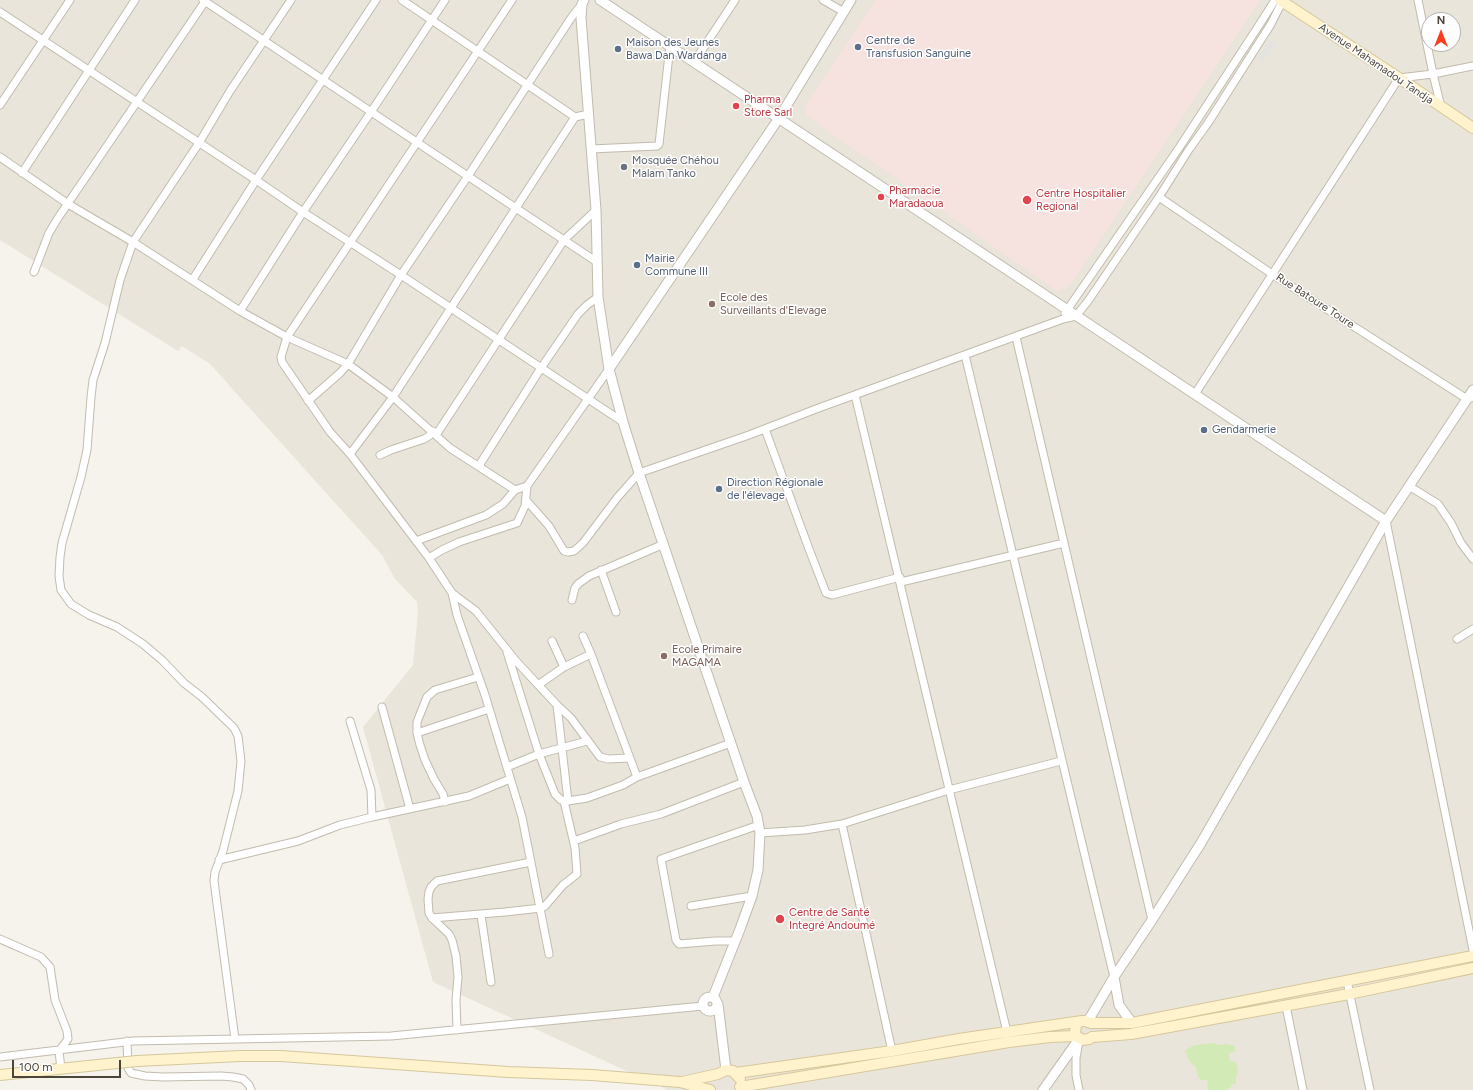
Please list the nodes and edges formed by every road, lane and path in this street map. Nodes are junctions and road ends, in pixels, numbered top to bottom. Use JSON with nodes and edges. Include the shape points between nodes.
{"nodes":[{"id":1,"x":70,"y":0,"type":"edge"},
{"id":2,"x":135,"y":0,"type":"edge"},
{"id":3,"x":291,"y":0,"type":"edge"},
{"id":4,"x":376,"y":0,"type":"edge"},
{"id":5,"x":402,"y":0,"type":"edge"},
{"id":6,"x":445,"y":0,"type":"edge"},
{"id":7,"x":512,"y":0,"type":"edge"},
{"id":8,"x":600,"y":0,"type":"edge"},
{"id":9,"x":735,"y":0,"type":"edge"},
{"id":10,"x":823,"y":0,"type":"edge"},
{"id":11,"x":851,"y":0,"type":"edge"},
{"id":12,"x":1280,"y":0,"type":"edge"},
{"id":13,"x":1418,"y":0,"type":"edge"},
{"id":14,"x":205,"y":1,"type":"edge"},
{"id":15,"x":583,"y":2,"type":"edge"},
{"id":16,"x":0,"y":12,"type":"edge"},
{"id":17,"x":844,"y":12,"type":"junction"},
{"id":18,"x":432,"y":20,"type":"junction"},
{"id":19,"x":43,"y":40,"type":"junction"},
{"id":20,"x":264,"y":40,"type":"junction"},
{"id":21,"x":670,"y":46,"type":"junction"},
{"id":22,"x":478,"y":51,"type":"junction"},
{"id":23,"x":1237,"y":59,"type":"junction"},
{"id":24,"x":694,"y":62,"type":"junction"},
{"id":25,"x":1245,"y":65,"type":"junction"},
{"id":26,"x":1473,"y":66,"type":"edge"},
{"id":27,"x":89,"y":70,"type":"junction"},
{"id":28,"x":1433,"y":74,"type":"junction"},
{"id":29,"x":1400,"y":78,"type":"junction"},
{"id":30,"x":323,"y":80,"type":"junction"},
{"id":31,"x":528,"y":85,"type":"junction"},
{"id":32,"x":138,"y":102,"type":"junction"},
{"id":33,"x":0,"y":105,"type":"edge"},
{"id":34,"x":1440,"y":107,"type":"junction"},
{"id":35,"x":371,"y":112,"type":"junction"},
{"id":36,"x":589,"y":114,"type":"junction"},
{"id":37,"x":575,"y":117,"type":"junction"},
{"id":38,"x":779,"y":118,"type":"junction"},
{"id":39,"x":1473,"y":128,"type":"edge"},
{"id":40,"x":199,"y":142,"type":"junction"},
{"id":41,"x":417,"y":142,"type":"junction"},
{"id":42,"x":591,"y":149,"type":"junction"},
{"id":43,"x":0,"y":156,"type":"edge"},
{"id":44,"x":22,"y":173,"type":"junction"},
{"id":45,"x":468,"y":176,"type":"junction"},
{"id":46,"x":256,"y":180,"type":"junction"},
{"id":47,"x":1159,"y":196,"type":"junction"},
{"id":48,"x":68,"y":204,"type":"junction"},
{"id":49,"x":516,"y":208,"type":"junction"},
{"id":50,"x":596,"y":210,"type":"junction"},
{"id":51,"x":303,"y":212,"type":"junction"},
{"id":52,"x":564,"y":240,"type":"junction"},
{"id":53,"x":134,"y":242,"type":"junction"},
{"id":54,"x":349,"y":242,"type":"junction"},
{"id":55,"x":597,"y":262,"type":"junction"},
{"id":56,"x":34,"y":272,"type":"dead end"},
{"id":57,"x":1272,"y":274,"type":"junction"},
{"id":58,"x":401,"y":275,"type":"junction"},
{"id":59,"x":194,"y":279,"type":"junction"},
{"id":60,"x":598,"y":297,"type":"junction"},
{"id":61,"x":451,"y":308,"type":"junction"},
{"id":62,"x":240,"y":311,"type":"junction"},
{"id":63,"x":1065,"y":314,"type":"junction"},
{"id":64,"x":1076,"y":316,"type":"junction"},
{"id":65,"x":287,"y":337,"type":"junction"},
{"id":66,"x":1016,"y":337,"type":"junction"},
{"id":67,"x":499,"y":340,"type":"junction"},
{"id":68,"x":965,"y":355,"type":"junction"},
{"id":69,"x":348,"y":364,"type":"junction"},
{"id":70,"x":541,"y":368,"type":"junction"},
{"id":71,"x":609,"y":369,"type":"junction"},
{"id":72,"x":1473,"y":390,"type":"edge"},
{"id":73,"x":1195,"y":394,"type":"junction"},
{"id":74,"x":855,"y":395,"type":"junction"},
{"id":75,"x":393,"y":397,"type":"junction"},
{"id":76,"x":588,"y":399,"type":"junction"},
{"id":77,"x":1470,"y":399,"type":"edge"},
{"id":78,"x":308,"y":401,"type":"junction"},
{"id":79,"x":623,"y":422,"type":"junction"},
{"id":80,"x":765,"y":429,"type":"junction"},
{"id":81,"x":434,"y":433,"type":"junction"},
{"id":82,"x":350,"y":454,"type":"junction"},
{"id":83,"x":380,"y":455,"type":"dead end"},
{"id":84,"x":481,"y":467,"type":"junction"},
{"id":85,"x":640,"y":473,"type":"junction"},
{"id":86,"x":527,"y":486,"type":"junction"},
{"id":87,"x":1409,"y":486,"type":"junction"},
{"id":88,"x":516,"y":490,"type":"junction"},
{"id":89,"x":526,"y":500,"type":"junction"},
{"id":90,"x":1386,"y":521,"type":"junction"},
{"id":91,"x":416,"y":541,"type":"junction"},
{"id":92,"x":664,"y":544,"type":"junction"},
{"id":93,"x":1064,"y":544,"type":"junction"},
{"id":94,"x":1014,"y":555,"type":"junction"},
{"id":95,"x":429,"y":558,"type":"junction"},
{"id":96,"x":1473,"y":559,"type":"edge"},
{"id":97,"x":601,"y":570,"type":"junction"},
{"id":98,"x":900,"y":580,"type":"junction"},
{"id":99,"x":452,"y":593,"type":"junction"},
{"id":100,"x":572,"y":600,"type":"dead end"},
{"id":101,"x":616,"y":612,"type":"dead end"},
{"id":102,"x":1473,"y":629,"type":"edge"},
{"id":103,"x":583,"y":636,"type":"dead end"},
{"id":104,"x":1457,"y":639,"type":"dead end"},
{"id":105,"x":552,"y":641,"type":"dead end"},
{"id":106,"x":506,"y":648,"type":"junction"},
{"id":107,"x":591,"y":654,"type":"junction"},
{"id":108,"x":564,"y":668,"type":"junction"},
{"id":109,"x":478,"y":677,"type":"junction"},
{"id":110,"x":538,"y":685,"type":"junction"},
{"id":111,"x":556,"y":705,"type":"junction"},
{"id":112,"x":382,"y":707,"type":"dead end"},
{"id":113,"x":489,"y":709,"type":"junction"},
{"id":114,"x":350,"y":721,"type":"dead end"},
{"id":115,"x":417,"y":734,"type":"junction"},
{"id":116,"x":587,"y":741,"type":"junction"},
{"id":117,"x":731,"y":743,"type":"junction"},
{"id":118,"x":561,"y":748,"type":"junction"},
{"id":119,"x":539,"y":754,"type":"junction"},
{"id":120,"x":629,"y":758,"type":"junction"},
{"id":121,"x":1061,"y":762,"type":"junction"},
{"id":122,"x":506,"y":767,"type":"junction"},
{"id":123,"x":637,"y":777,"type":"junction"},
{"id":124,"x":510,"y":779,"type":"junction"},
{"id":125,"x":744,"y":782,"type":"junction"},
{"id":126,"x":949,"y":790,"type":"junction"},
{"id":127,"x":566,"y":801,"type":"junction"},
{"id":128,"x":445,"y":802,"type":"junction"},
{"id":129,"x":410,"y":809,"type":"junction"},
{"id":130,"x":372,"y":816,"type":"junction"},
{"id":131,"x":842,"y":824,"type":"junction"},
{"id":132,"x":759,"y":829,"type":"junction"},
{"id":133,"x":574,"y":841,"type":"junction"},
{"id":134,"x":219,"y":860,"type":"junction"},
{"id":135,"x":531,"y":862,"type":"junction"},
{"id":136,"x":752,"y":896,"type":"junction"},
{"id":137,"x":691,"y":906,"type":"dead end"},
{"id":138,"x":541,"y":908,"type":"junction"},
{"id":139,"x":481,"y":915,"type":"junction"},
{"id":140,"x":432,"y":918,"type":"junction"},
{"id":141,"x":1152,"y":920,"type":"junction"},
{"id":142,"x":0,"y":938,"type":"edge"},
{"id":143,"x":735,"y":941,"type":"junction"},
{"id":144,"x":1473,"y":950,"type":"edge"},
{"id":145,"x":549,"y":954,"type":"dead end"},
{"id":146,"x":1473,"y":956,"type":"edge"},
{"id":147,"x":1473,"y":968,"type":"edge"},
{"id":148,"x":1114,"y":977,"type":"junction"},
{"id":149,"x":1347,"y":981,"type":"junction"},
{"id":150,"x":491,"y":982,"type":"dead end"},
{"id":151,"x":1349,"y":994,"type":"junction"},
{"id":152,"x":715,"y":1000,"type":"junction"},
{"id":153,"x":1286,"y":1006,"type":"junction"},
{"id":154,"x":706,"y":1008,"type":"junction"},
{"id":155,"x":1086,"y":1022,"type":"junction"},
{"id":156,"x":1132,"y":1023,"type":"junction"},
{"id":157,"x":457,"y":1030,"type":"junction"},
{"id":158,"x":722,"y":1030,"type":"junction"},
{"id":159,"x":1006,"y":1032,"type":"junction"},
{"id":160,"x":1092,"y":1037,"type":"junction"},
{"id":161,"x":1078,"y":1038,"type":"junction"},
{"id":162,"x":235,"y":1039,"type":"junction"},
{"id":163,"x":128,"y":1041,"type":"junction"},
{"id":164,"x":59,"y":1051,"type":"junction"},
{"id":165,"x":892,"y":1051,"type":"junction"},
{"id":166,"x":0,"y":1057,"type":"edge"},
{"id":167,"x":61,"y":1069,"type":"junction"},
{"id":168,"x":722,"y":1072,"type":"junction"},
{"id":169,"x":736,"y":1073,"type":"junction"},
{"id":170,"x":0,"y":1075,"type":"edge"},
{"id":171,"x":680,"y":1082,"type":"junction"},
{"id":172,"x":740,"y":1088,"type":"edge"},
{"id":173,"x":251,"y":1090,"type":"edge"},
{"id":174,"x":710,"y":1090,"type":"edge"},
{"id":175,"x":717,"y":1090,"type":"edge"},
{"id":176,"x":1042,"y":1090,"type":"edge"},
{"id":177,"x":1079,"y":1090,"type":"edge"},
{"id":178,"x":1303,"y":1090,"type":"edge"},
{"id":179,"x":1370,"y":1090,"type":"edge"}],
"edges":[{"from":1,"to":19,"type":"street"},
{"from":2,"to":27,"type":"street"},
{"from":3,"to":20,"type":"street"},
{"from":4,"to":30,"type":"street"},
{"from":5,"to":18,"type":"street"},
{"from":6,"to":18,"type":"street"},
{"from":7,"to":22,"type":"street"},
{"from":8,"to":21,"type":"street"},
{"from":9,"to":24,"type":"street"},
{"from":10,"to":17,"type":"street"},
{"from":11,"to":17,"type":"street"},
{"from":12,"to":23,"type":"street"},
{"from":12,"to":25,"type":"street","via":[[1276,16]]},
{"from":12,"to":29,"type":"main road","name":"Avenue Mahamadou Tandja"},
{"from":13,"to":28,"type":"street"},
{"from":14,"to":20,"type":"street"},
{"from":14,"to":32,"type":"street"},
{"from":15,"to":31,"type":"street"},
{"from":15,"to":36,"type":"street","via":[[581,18]]},
{"from":16,"to":19,"type":"street"},
{"from":17,"to":38,"type":"street"},
{"from":18,"to":22,"type":"street"},
{"from":18,"to":35,"type":"street"},
{"from":19,"to":27,"type":"street"},
{"from":19,"to":33,"type":"street"},
{"from":20,"to":30,"type":"street"},
{"from":20,"to":40,"type":"street"},
{"from":21,"to":24,"type":"street"},
{"from":21,"to":42,"type":"street","via":[[659,144]]},
{"from":22,"to":31,"type":"street"},
{"from":22,"to":41,"type":"street"},
{"from":23,"to":25,"type":"street"},
{"from":23,"to":63,"type":"street"},
{"from":24,"to":38,"type":"street"},
{"from":25,"to":47,"type":"street"},
{"from":26,"to":28,"type":"street"},
{"from":27,"to":32,"type":"street"},
{"from":27,"to":44,"type":"street"},
{"from":28,"to":29,"type":"street"},
{"from":28,"to":34,"type":"street"},
{"from":29,"to":34,"type":"main road","name":"Avenue Mahamadou Tandja"},
{"from":29,"to":57,"type":"street"},
{"from":30,"to":35,"type":"street"},
{"from":30,"to":46,"type":"street"},
{"from":31,"to":37,"type":"street"},
{"from":31,"to":45,"type":"street"},
{"from":32,"to":40,"type":"street"},
{"from":32,"to":48,"type":"street"},
{"from":34,"to":39,"type":"main road","name":"Avenue Mahamadou Tandja"},
{"from":35,"to":41,"type":"street"},
{"from":35,"to":51,"type":"street"},
{"from":36,"to":37,"type":"street"},
{"from":36,"to":42,"type":"street"},
{"from":37,"to":49,"type":"street"},
{"from":38,"to":63,"type":"street"},
{"from":38,"to":71,"type":"street"},
{"from":40,"to":46,"type":"street"},
{"from":40,"to":53,"type":"street"},
{"from":41,"to":45,"type":"street"},
{"from":41,"to":54,"type":"street"},
{"from":42,"to":50,"type":"street"},
{"from":43,"to":44,"type":"street"},
{"from":44,"to":48,"type":"street"},
{"from":45,"to":49,"type":"street"},
{"from":45,"to":58,"type":"street"},
{"from":46,"to":51,"type":"street"},
{"from":46,"to":59,"type":"street"},
{"from":47,"to":57,"type":"street","name":"Rue Batoure Toure"},
{"from":47,"to":64,"type":"street"},
{"from":48,"to":53,"type":"street"},
{"from":48,"to":56,"type":"street","via":[[49,233]]},
{"from":49,"to":52,"type":"street"},
{"from":49,"to":61,"type":"street"},
{"from":50,"to":52,"type":"street"},
{"from":50,"to":55,"type":"street"},
{"from":51,"to":54,"type":"street"},
{"from":51,"to":62,"type":"street"},
{"from":52,"to":55,"type":"street"},
{"from":52,"to":67,"type":"street"},
{"from":53,"to":59,"type":"street"},
{"from":53,"to":134,"type":"street","via":[[120,280],[93,380],[88,450],[62,543],[59,576],[61,590],[71,604],[131,635],[162,660],[234,728],[242,760],[238,791]]},
{"from":54,"to":58,"type":"street"},
{"from":54,"to":65,"type":"street"},
{"from":55,"to":60,"type":"street"},
{"from":57,"to":73,"type":"street"},
{"from":57,"to":77,"type":"street","name":"Rue Batoure Toure"},
{"from":58,"to":61,"type":"street"},
{"from":58,"to":69,"type":"street"},
{"from":59,"to":62,"type":"street"},
{"from":60,"to":70,"type":"street","via":[[578,314]]},
{"from":60,"to":71,"type":"street"},
{"from":61,"to":67,"type":"street"},
{"from":61,"to":75,"type":"street"},
{"from":62,"to":65,"type":"street"},
{"from":63,"to":64,"type":"street"},
{"from":63,"to":66,"type":"street"},
{"from":64,"to":73,"type":"street"},
{"from":65,"to":69,"type":"street"},
{"from":65,"to":78,"type":"street","via":[[282,362]]},
{"from":66,"to":68,"type":"street"},
{"from":66,"to":93,"type":"street"},
{"from":67,"to":70,"type":"street"},
{"from":67,"to":81,"type":"street"},
{"from":68,"to":74,"type":"street"},
{"from":68,"to":94,"type":"street"},
{"from":69,"to":75,"type":"street"},
{"from":69,"to":78,"type":"street"},
{"from":70,"to":76,"type":"street"},
{"from":70,"to":84,"type":"street","via":[[480,464]]},
{"from":71,"to":76,"type":"street"},
{"from":71,"to":79,"type":"street"},
{"from":72,"to":77,"type":"street"},
{"from":73,"to":90,"type":"street"},
{"from":74,"to":80,"type":"street"},
{"from":74,"to":98,"type":"street"},
{"from":75,"to":81,"type":"street"},
{"from":75,"to":82,"type":"street"},
{"from":76,"to":79,"type":"street"},
{"from":76,"to":86,"type":"street"},
{"from":77,"to":87,"type":"street"},
{"from":78,"to":82,"type":"street","via":[[330,432]]},
{"from":79,"to":85,"type":"street"},
{"from":80,"to":85,"type":"street"},
{"from":80,"to":98,"type":"street","via":[[826,593],[832,595]]},
{"from":81,"to":83,"type":"street"},
{"from":81,"to":84,"type":"street","via":[[450,448]]},
{"from":82,"to":91,"type":"street"},
{"from":84,"to":88,"type":"street"},
{"from":85,"to":89,"type":"street","via":[[574,551],[564,551],[549,526]]},
{"from":85,"to":92,"type":"street"},
{"from":86,"to":88,"type":"street"},
{"from":86,"to":89,"type":"street"},
{"from":87,"to":90,"type":"street"},
{"from":87,"to":96,"type":"street","via":[[1438,504],[1461,544]]},
{"from":88,"to":91,"type":"street","via":[[504,504],[486,515]]},
{"from":89,"to":95,"type":"street","via":[[517,523],[459,542]]},
{"from":90,"to":141,"type":"street","via":[[1201,843]]},
{"from":90,"to":144,"type":"street"},
{"from":91,"to":95,"type":"street"},
{"from":92,"to":97,"type":"street"},
{"from":92,"to":117,"type":"street"},
{"from":93,"to":94,"type":"street"},
{"from":93,"to":141,"type":"street"},
{"from":94,"to":98,"type":"street"},
{"from":94,"to":121,"type":"street"},
{"from":95,"to":99,"type":"street"},
{"from":97,"to":100,"type":"street","via":[[578,584]]},
{"from":97,"to":101,"type":"street"},
{"from":98,"to":126,"type":"street"},
{"from":99,"to":106,"type":"street","via":[[476,611]]},
{"from":99,"to":109,"type":"street"},
{"from":102,"to":104,"type":"street"},
{"from":103,"to":107,"type":"street"},
{"from":105,"to":108,"type":"street"},
{"from":106,"to":110,"type":"street"},
{"from":106,"to":119,"type":"street"},
{"from":107,"to":108,"type":"street"},
{"from":107,"to":120,"type":"street"},
{"from":108,"to":110,"type":"street"},
{"from":109,"to":113,"type":"street"},
{"from":109,"to":115,"type":"street","via":[[435,690],[427,697],[417,722]]},
{"from":110,"to":111,"type":"street"},
{"from":111,"to":116,"type":"street","via":[[571,718]]},
{"from":111,"to":118,"type":"street"},
{"from":112,"to":129,"type":"street"},
{"from":113,"to":115,"type":"street"},
{"from":113,"to":122,"type":"street"},
{"from":114,"to":130,"type":"street","via":[[371,790]]},
{"from":115,"to":128,"type":"street","via":[[425,760]]},
{"from":116,"to":118,"type":"street"},
{"from":116,"to":120,"type":"street","via":[[602,758]]},
{"from":117,"to":123,"type":"street"},
{"from":117,"to":125,"type":"street"},
{"from":118,"to":119,"type":"street"},
{"from":118,"to":127,"type":"street"},
{"from":119,"to":122,"type":"street"},
{"from":119,"to":127,"type":"street","via":[[555,794]]},
{"from":120,"to":123,"type":"street"},
{"from":121,"to":126,"type":"street"},
{"from":121,"to":148,"type":"street"},
{"from":122,"to":124,"type":"street"},
{"from":123,"to":127,"type":"street","via":[[623,785],[586,798]]},
{"from":124,"to":128,"type":"street","via":[[469,796]]},
{"from":124,"to":135,"type":"street","via":[[522,817]]},
{"from":125,"to":132,"type":"street","via":[[757,816]]},
{"from":125,"to":133,"type":"street","via":[[661,814],[621,824]]},
{"from":126,"to":131,"type":"street"},
{"from":126,"to":159,"type":"street"},
{"from":127,"to":133,"type":"street"},
{"from":128,"to":129,"type":"street"},
{"from":129,"to":130,"type":"street"},
{"from":130,"to":134,"type":"street","via":[[298,841]]},
{"from":131,"to":132,"type":"street","via":[[805,830]]},
{"from":131,"to":165,"type":"street"},
{"from":132,"to":136,"type":"street","via":[[758,870]]},
{"from":132,"to":143,"type":"street","via":[[661,859],[676,940],[679,944]]},
{"from":133,"to":138,"type":"street","via":[[578,874],[563,885]]},
{"from":134,"to":162,"type":"street","via":[[214,881]]},
{"from":135,"to":138,"type":"street"},
{"from":135,"to":140,"type":"street","via":[[437,881],[429,892],[428,907]]},
{"from":136,"to":137,"type":"street"},
{"from":136,"to":143,"type":"street"},
{"from":138,"to":139,"type":"street"},
{"from":138,"to":145,"type":"street"},
{"from":139,"to":140,"type":"street"},
{"from":139,"to":150,"type":"street"},
{"from":140,"to":157,"type":"street","via":[[449,934],[454,946],[458,977]]},
{"from":141,"to":148,"type":"street"},
{"from":142,"to":164,"type":"street","via":[[41,957],[50,967],[55,1000],[68,1039]]},
{"from":143,"to":152,"type":"street"},
{"from":146,"to":149,"type":"main road"},
{"from":147,"to":151,"type":"main road"},
{"from":148,"to":155,"type":"street"},
{"from":148,"to":156,"type":"street","via":[[1119,1005]]},
{"from":149,"to":151,"type":"street"},
{"from":149,"to":156,"type":"main road"},
{"from":151,"to":153,"type":"main road"},
{"from":151,"to":179,"type":"street"},
{"from":152,"to":154,"type":"street","via":[[716,1009]]},
{"from":152,"to":154,"type":"street","via":[[706,998],[703,1002]]},
{"from":152,"to":158,"type":"street"},
{"from":153,"to":160,"type":"main road","via":[[1147,1032]]},
{"from":153,"to":178,"type":"street"},
{"from":154,"to":157,"type":"street"},
{"from":154,"to":158,"type":"street"},
{"from":155,"to":156,"type":"main road"},
{"from":155,"to":159,"type":"main road"},
{"from":155,"to":160,"type":"main road","via":[[1094,1028]]},
{"from":155,"to":161,"type":"main road","via":[[1075,1029]]},
{"from":157,"to":162,"type":"street","via":[[391,1036]]},
{"from":158,"to":168,"type":"street"},
{"from":159,"to":165,"type":"main road"},
{"from":160,"to":161,"type":"main road","via":[[1086,1040]]},
{"from":161,"to":172,"type":"main road","via":[[1050,1037],[1009,1042]]},
{"from":161,"to":176,"type":"street"},
{"from":161,"to":177,"type":"street","via":[[1076,1075]]},
{"from":162,"to":163,"type":"street"},
{"from":163,"to":164,"type":"street"},
{"from":163,"to":173,"type":"street","via":[[128,1068],[131,1074],[162,1077],[233,1077],[242,1079]]},
{"from":164,"to":166,"type":"street"},
{"from":164,"to":167,"type":"street"},
{"from":165,"to":169,"type":"main road"},
{"from":167,"to":170,"type":"main road"},
{"from":167,"to":171,"type":"main road","bridge":true,"via":[[137,1061],[281,1056],[432,1068],[592,1075]]},
{"from":168,"to":169,"type":"main road","via":[[730,1070]]},
{"from":168,"to":171,"type":"main road"},
{"from":168,"to":175,"type":"main road","via":[[714,1083]]},
{"from":169,"to":172,"type":"main road","via":[[740,1080]]},
{"from":171,"to":174,"type":"main road"}]}
